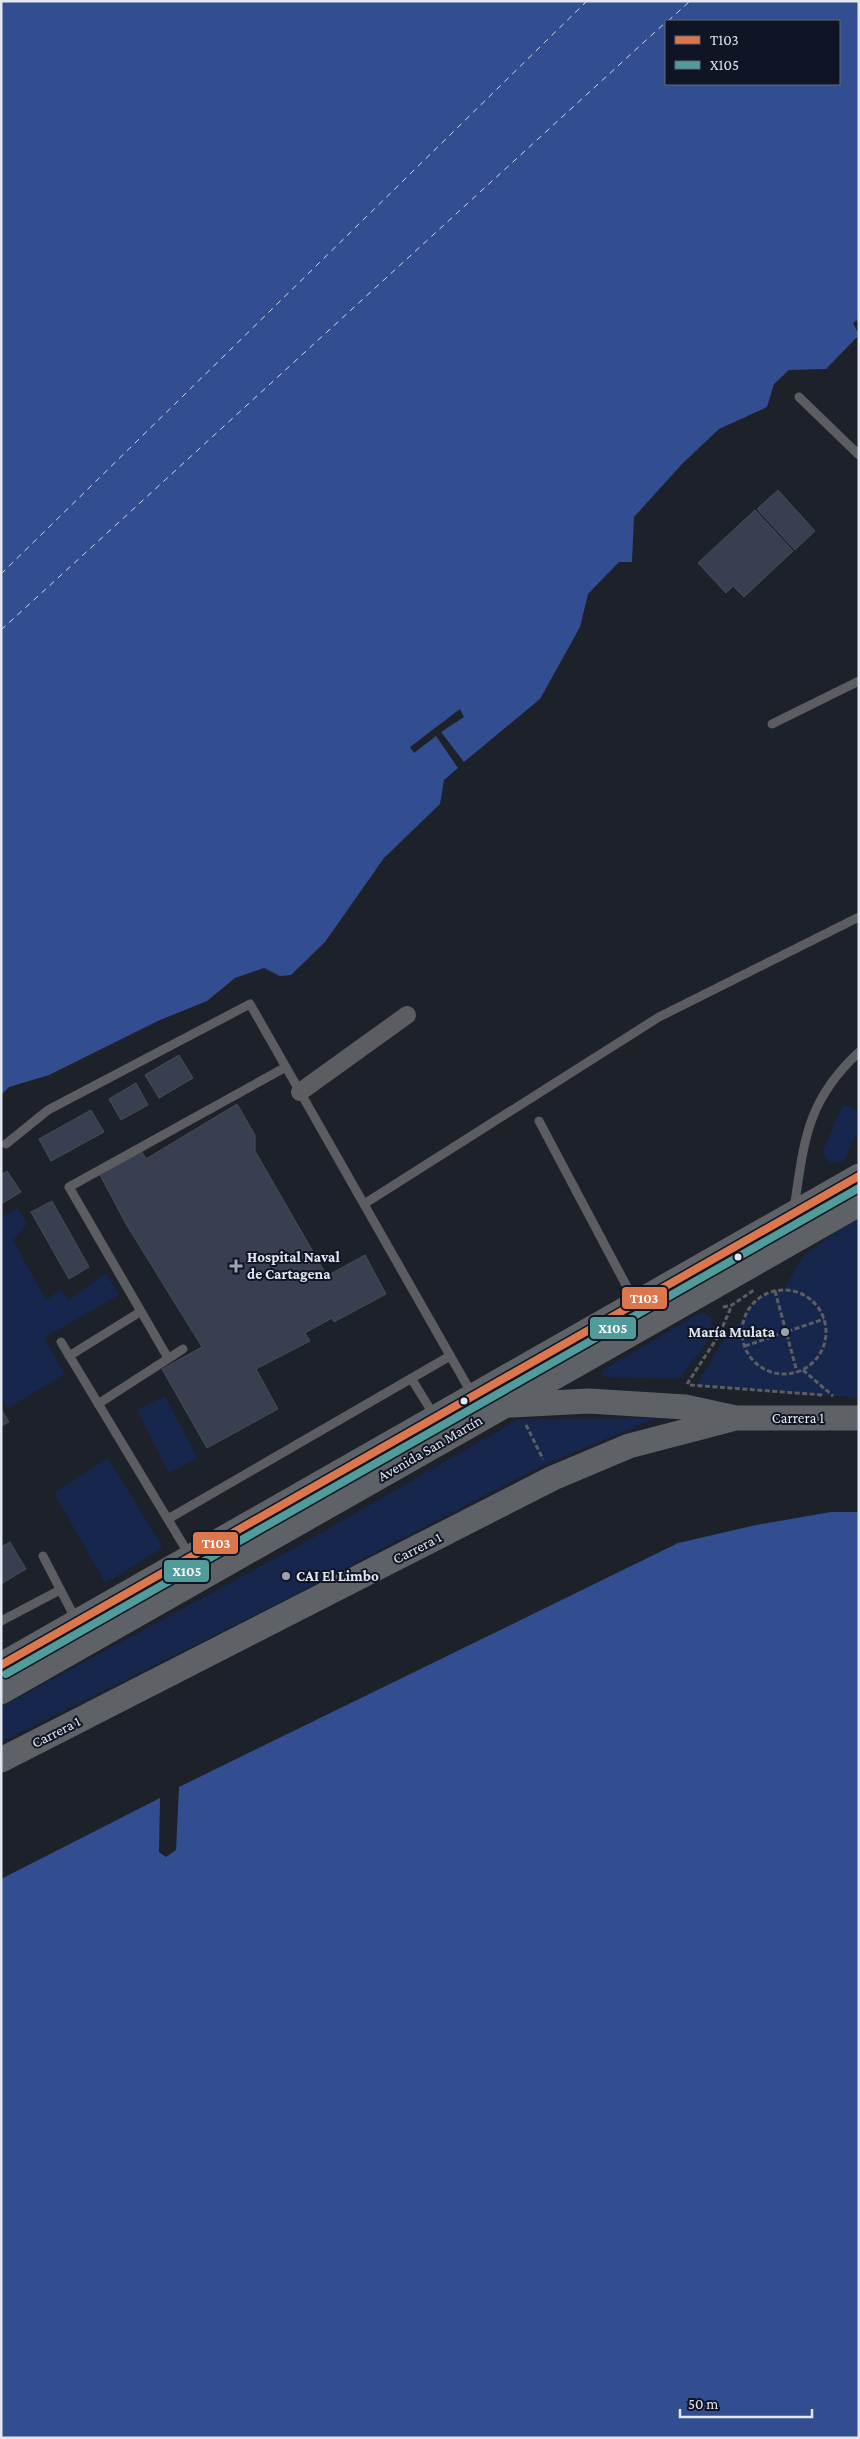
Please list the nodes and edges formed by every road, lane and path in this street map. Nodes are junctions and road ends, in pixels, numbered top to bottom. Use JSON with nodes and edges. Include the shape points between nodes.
{"nodes":[{"id":1,"x":799,"y":397,"type":"dead end"},
{"id":2,"x":859,"y":455,"type":"edge"},
{"id":3,"x":859,"y":681,"type":"edge"},
{"id":4,"x":772,"y":724,"type":"dead end"},
{"id":5,"x":859,"y":917,"type":"edge"},
{"id":6,"x":407,"y":1015,"type":"dead end"},
{"id":7,"x":859,"y":1052,"type":"edge"},
{"id":8,"x":286,"y":1067,"type":"junction"},
{"id":9,"x":300,"y":1092,"type":"junction"},
{"id":10,"x":539,"y":1121,"type":"dead end"},
{"id":11,"x":6,"y":1144,"type":"dead end"},
{"id":12,"x":859,"y":1176,"type":"edge"},
{"id":13,"x":364,"y":1204,"type":"junction"},
{"id":14,"x":859,"y":1204,"type":"edge"},
{"id":15,"x":793,"y":1212,"type":"junction"},
{"id":16,"x":761,"y":1285,"type":"dead end"},
{"id":17,"x":775,"y":1291,"type":"junction"},
{"id":18,"x":636,"y":1302,"type":"junction"},
{"id":19,"x":732,"y":1306,"type":"junction"},
{"id":20,"x":722,"y":1307,"type":"dead end"},
{"id":21,"x":140,"y":1312,"type":"junction"},
{"id":22,"x":824,"y":1319,"type":"junction"},
{"id":23,"x":785,"y":1332,"type":"junction"},
{"id":24,"x":61,"y":1342,"type":"dead end"},
{"id":25,"x":745,"y":1346,"type":"junction"},
{"id":26,"x":183,"y":1348,"type":"dead end"},
{"id":27,"x":69,"y":1356,"type":"junction"},
{"id":28,"x":450,"y":1356,"type":"junction"},
{"id":29,"x":168,"y":1358,"type":"junction"},
{"id":30,"x":803,"y":1370,"type":"junction"},
{"id":31,"x":797,"y":1372,"type":"junction"},
{"id":32,"x":411,"y":1378,"type":"junction"},
{"id":33,"x":677,"y":1384,"type":"dead end"},
{"id":34,"x":687,"y":1384,"type":"junction"},
{"id":35,"x":473,"y":1395,"type":"junction"},
{"id":36,"x":833,"y":1396,"type":"junction"},
{"id":37,"x":841,"y":1396,"type":"dead end"},
{"id":38,"x":98,"y":1404,"type":"junction"},
{"id":39,"x":508,"y":1405,"type":"junction"},
{"id":40,"x":435,"y":1417,"type":"junction"},
{"id":41,"x":857,"y":1417,"type":"edge"},
{"id":42,"x":736,"y":1418,"type":"junction"},
{"id":43,"x":525,"y":1423,"type":"dead end"},
{"id":44,"x":553,"y":1478,"type":"junction"},
{"id":45,"x":168,"y":1519,"type":"junction"},
{"id":46,"x":42,"y":1556,"type":"dead end"},
{"id":47,"x":190,"y":1557,"type":"junction"},
{"id":48,"x":60,"y":1590,"type":"junction"},
{"id":49,"x":1,"y":1621,"type":"edge"},
{"id":50,"x":77,"y":1622,"type":"junction"},
{"id":51,"x":1,"y":1665,"type":"edge"},
{"id":52,"x":1,"y":1692,"type":"edge"},
{"id":53,"x":1,"y":1760,"type":"edge"}],
"edges":[{"from":1,"to":2,"type":"lane"},
{"from":3,"to":4,"type":"lane"},
{"from":5,"to":13,"type":"lane","via":[[659,1017]]},
{"from":6,"to":9,"type":"street"},
{"from":7,"to":15,"type":"lane","via":[[838,1071],[822,1094],[803,1150]]},
{"from":8,"to":9,"type":"lane"},
{"from":8,"to":11,"type":"lane","via":[[250,1004],[48,1110]]},
{"from":8,"to":21,"type":"lane","via":[[69,1187]]},
{"from":9,"to":13,"type":"lane"},
{"from":10,"to":18,"type":"lane"},
{"from":12,"to":15,"type":"main road","name":"Avenida San Martín"},
{"from":13,"to":28,"type":"lane"},
{"from":14,"to":39,"type":"main road","name":"Avenida San Martín"},
{"from":15,"to":18,"type":"main road","name":"Avenida San Martín"},
{"from":16,"to":19,"type":"path"},
{"from":17,"to":22,"type":"path","via":[[791,1290],[808,1297]]},
{"from":17,"to":23,"type":"path"},
{"from":17,"to":25,"type":"path","via":[[750,1308],[743,1329]]},
{"from":18,"to":35,"type":"main road","name":"Avenida San Martín"},
{"from":19,"to":20,"type":"path"},
{"from":19,"to":34,"type":"path","via":[[719,1335]]},
{"from":21,"to":27,"type":"lane"},
{"from":21,"to":29,"type":"lane"},
{"from":22,"to":23,"type":"path"},
{"from":22,"to":30,"type":"path","via":[[824,1345],[815,1361]]},
{"from":23,"to":25,"type":"path"},
{"from":23,"to":31,"type":"path"},
{"from":24,"to":27,"type":"lane"},
{"from":25,"to":31,"type":"path","via":[[754,1361],[767,1370],[782,1374]]},
{"from":26,"to":29,"type":"lane"},
{"from":27,"to":38,"type":"lane"},
{"from":28,"to":32,"type":"lane"},
{"from":28,"to":35,"type":"lane"},
{"from":29,"to":38,"type":"lane"},
{"from":30,"to":31,"type":"path"},
{"from":30,"to":36,"type":"path"},
{"from":32,"to":40,"type":"lane"},
{"from":32,"to":45,"type":"lane"},
{"from":33,"to":34,"type":"path"},
{"from":34,"to":36,"type":"path"},
{"from":35,"to":39,"type":"main road","name":"Carrera 1"},
{"from":35,"to":40,"type":"main road","name":"Avenida San Martín"},
{"from":36,"to":37,"type":"path"},
{"from":38,"to":45,"type":"lane"},
{"from":39,"to":42,"type":"main road","name":"Carrera 1","via":[[589,1402],[686,1407]]},
{"from":39,"to":52,"type":"main road","name":"Avenida San Martín"},
{"from":40,"to":47,"type":"main road","name":"Avenida San Martín"},
{"from":41,"to":42,"type":"main road","name":"Carrera 1"},
{"from":42,"to":44,"type":"main road","name":"Carrera 1","via":[[629,1446]]},
{"from":43,"to":44,"type":"path"},
{"from":44,"to":53,"type":"main road","name":"Carrera 1"},
{"from":45,"to":47,"type":"lane"},
{"from":46,"to":48,"type":"lane"},
{"from":47,"to":50,"type":"main road","name":"Avenida San Martín"},
{"from":48,"to":49,"type":"lane"},
{"from":48,"to":50,"type":"lane"},
{"from":50,"to":51,"type":"main road","name":"Avenida San Martín"}]}
